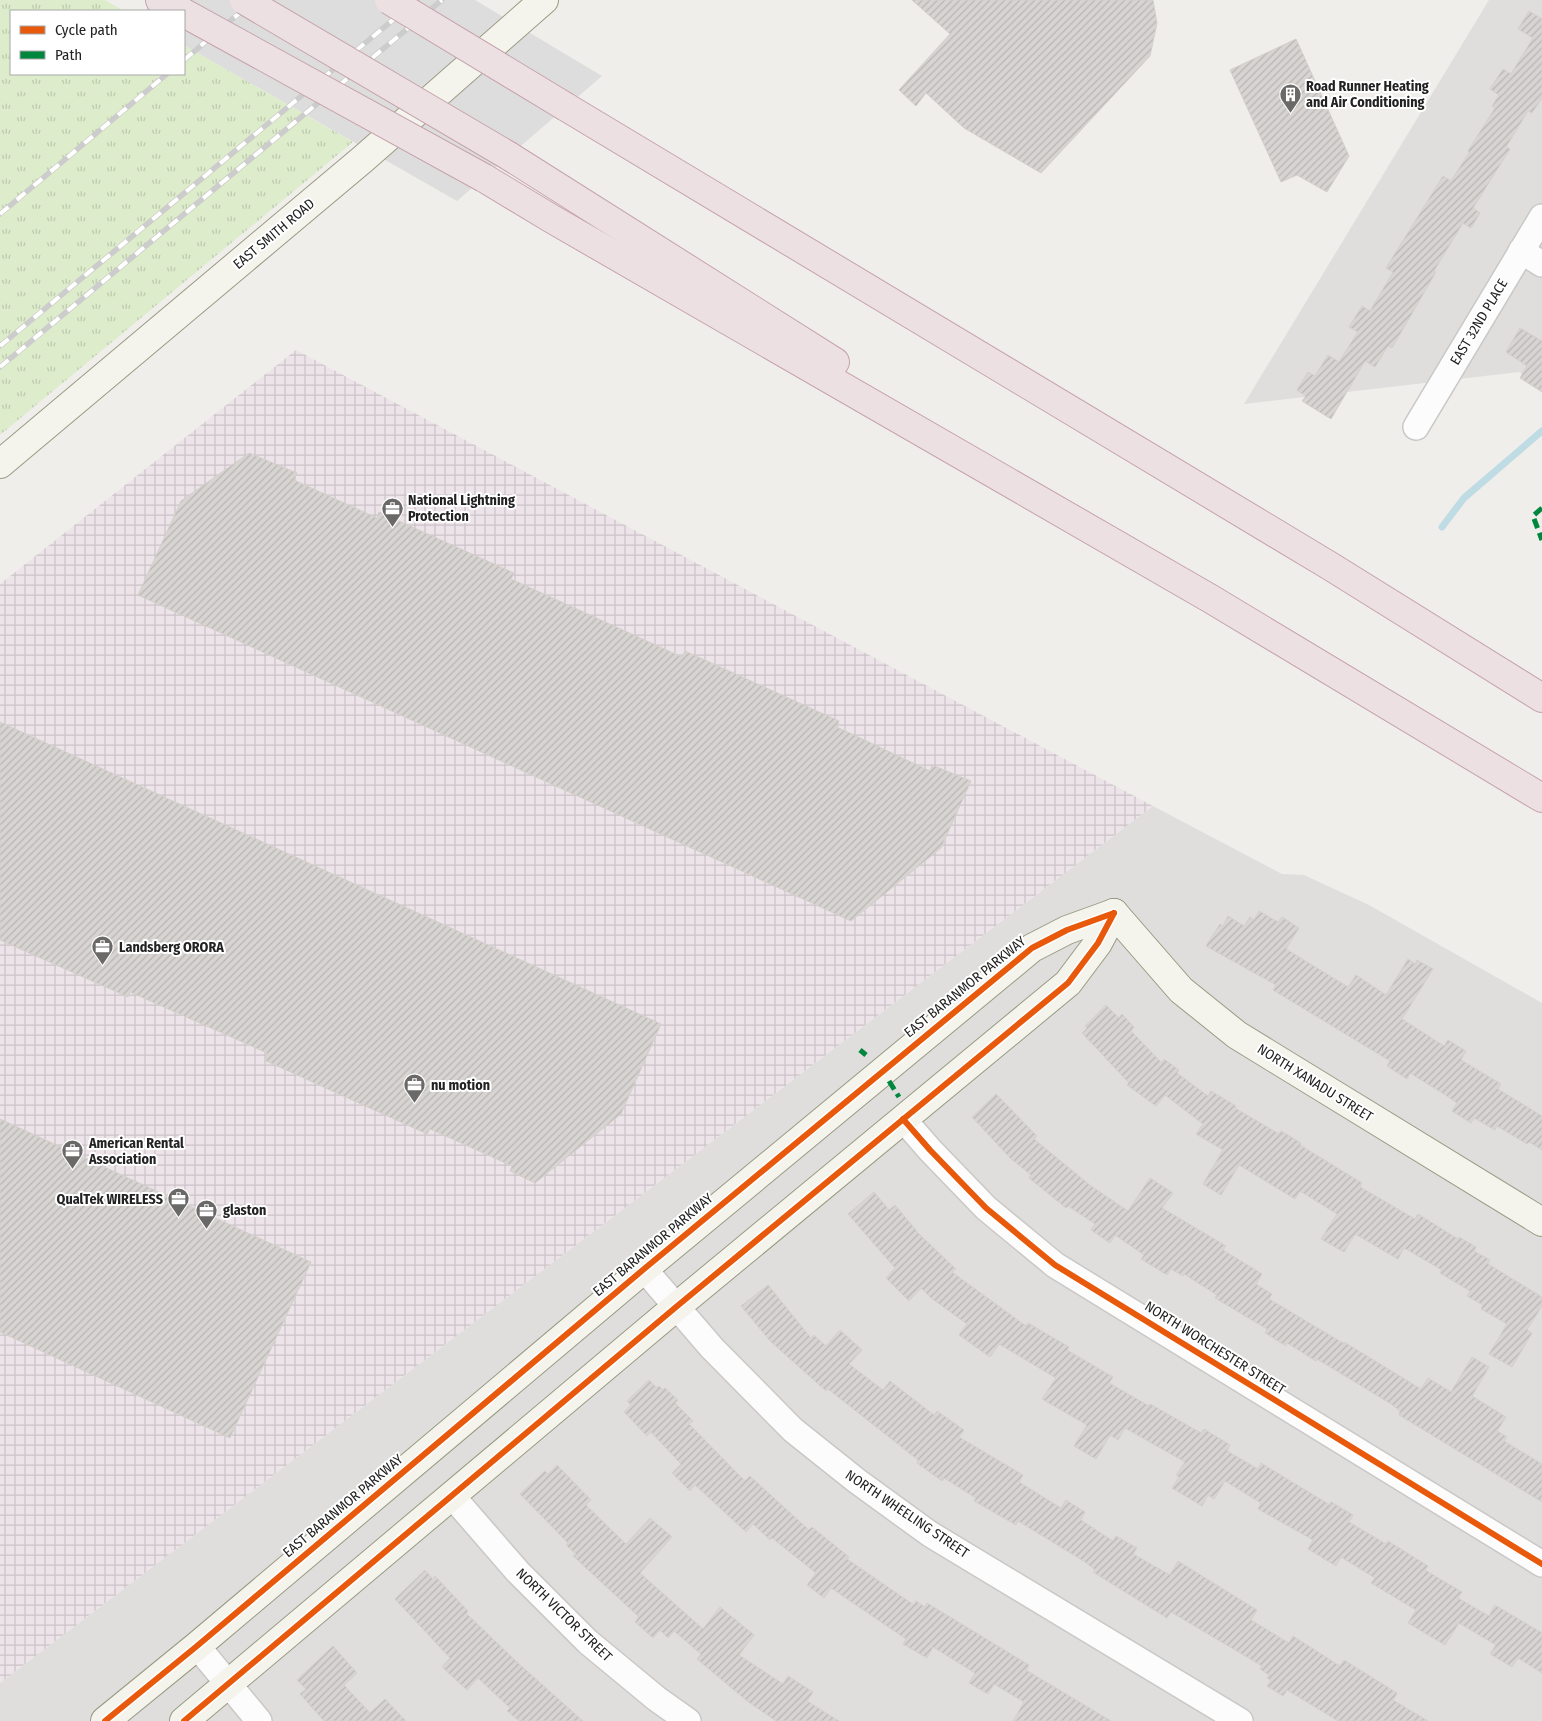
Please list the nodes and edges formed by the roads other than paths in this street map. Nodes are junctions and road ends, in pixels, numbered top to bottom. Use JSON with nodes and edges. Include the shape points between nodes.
{"nodes":[{"id":1,"x":160,"y":0,"type":"edge"},
{"id":2,"x":244,"y":0,"type":"edge"},
{"id":3,"x":389,"y":0,"type":"edge"},
{"id":4,"x":544,"y":0,"type":"edge"},
{"id":5,"x":178,"y":10,"type":"edge"},
{"id":6,"x":185,"y":14,"type":"edge"},
{"id":7,"x":1542,"y":217,"type":"edge"},
{"id":8,"x":1532,"y":258,"type":"edge"},
{"id":9,"x":1416,"y":427,"type":"dead end"},
{"id":10,"x":0,"y":464,"type":"edge"},
{"id":11,"x":1211,"y":599,"type":"junction"},
{"id":12,"x":1542,"y":698,"type":"edge"},
{"id":13,"x":1542,"y":798,"type":"edge"},
{"id":14,"x":1114,"y":913,"type":"junction"},
{"id":15,"x":903,"y":1119,"type":"junction"},
{"id":16,"x":1542,"y":1222,"type":"edge"},
{"id":17,"x":644,"y":1269,"type":"junction"},
{"id":18,"x":676,"y":1307,"type":"junction"},
{"id":19,"x":452,"y":1496,"type":"junction"},
{"id":20,"x":1542,"y":1564,"type":"edge"},
{"id":21,"x":197,"y":1646,"type":"junction"},
{"id":22,"x":229,"y":1684,"type":"junction"},
{"id":23,"x":105,"y":1721,"type":"edge"},
{"id":24,"x":184,"y":1721,"type":"edge"},
{"id":25,"x":259,"y":1721,"type":"edge"},
{"id":26,"x":688,"y":1721,"type":"edge"},
{"id":27,"x":1240,"y":1721,"type":"edge"}],
"edges":[{"from":1,"to":5,"type":"highway"},
{"from":2,"to":11,"type":"highway","bridge":true,"via":[[509,156]]},
{"from":3,"to":12,"type":"highway","bridge":true,"via":[[1321,560]]},
{"from":4,"to":10,"type":"street","name":"EAST SMITH ROAD","via":[[363,159]]},
{"from":6,"to":11,"type":"highway","bridge":true,"via":[[484,178]]},
{"from":7,"to":8,"type":"street","name":"EAST 32ND PLACE"},
{"from":8,"to":9,"type":"street","name":"EAST 32ND PLACE"},
{"from":11,"to":13,"type":"highway"},
{"from":14,"to":15,"type":"street","via":[[1098,943],[1068,983]]},
{"from":14,"to":16,"type":"street","name":"NORTH XANADU STREET","via":[[1181,990],[1212,1016]]},
{"from":14,"to":17,"type":"street","name":"EAST BARANMOR PARKWAY","via":[[1067,930],[1032,948]]},
{"from":15,"to":18,"type":"street"},
{"from":15,"to":20,"type":"street","name":"NORTH WORCHESTER STREET","via":[[986,1208],[1055,1265]]},
{"from":17,"to":18,"type":"street","name":"NORTH WHEELING STREET"},
{"from":17,"to":21,"type":"street","name":"EAST BARANMOR PARKWAY"},
{"from":18,"to":19,"type":"street"},
{"from":18,"to":27,"type":"street","name":"NORTH WHEELING STREET","via":[[793,1430],[856,1481],[930,1534]]},
{"from":19,"to":22,"type":"street"},
{"from":19,"to":26,"type":"street","name":"NORTH VICTOR STREET","via":[[518,1572],[588,1642]]},
{"from":21,"to":22,"type":"street"},
{"from":21,"to":23,"type":"street","name":"EAST BARANMOR PARKWAY"},
{"from":22,"to":24,"type":"street"},
{"from":22,"to":25,"type":"street"}]}
